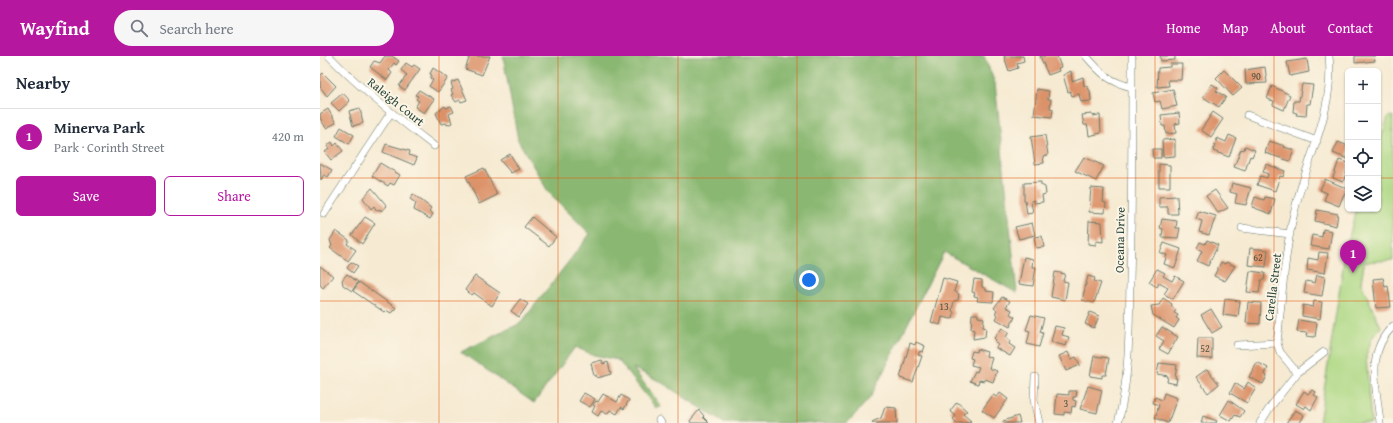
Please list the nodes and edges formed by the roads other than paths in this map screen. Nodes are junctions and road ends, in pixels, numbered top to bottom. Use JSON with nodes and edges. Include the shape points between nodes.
{"nodes":[{"id":1,"x":329,"y":56,"type":"edge"},
{"id":2,"x":1086,"y":56,"type":"edge"},
{"id":3,"x":1132,"y":56,"type":"edge"},
{"id":4,"x":1329,"y":56,"type":"edge"},
{"id":5,"x":1132,"y":87,"type":"junction"},
{"id":6,"x":390,"y":114,"type":"junction"},
{"id":7,"x":1247,"y":114,"type":"dead end"},
{"id":8,"x":1318,"y":141,"type":"junction"},
{"id":9,"x":434,"y":146,"type":"dead end"},
{"id":10,"x":324,"y":214,"type":"dead end"},
{"id":11,"x":1242,"y":228,"type":"dead end"},
{"id":12,"x":1290,"y":234,"type":"junction"},
{"id":13,"x":1393,"y":326,"type":"edge"},
{"id":14,"x":1277,"y":343,"type":"junction"},
{"id":15,"x":1236,"y":345,"type":"dead end"},
{"id":16,"x":1324,"y":352,"type":"dead end"},
{"id":17,"x":1297,"y":373,"type":"junction"},
{"id":18,"x":1035,"y":377,"type":"dead end"},
{"id":19,"x":1040,"y":423,"type":"edge"},
{"id":20,"x":1118,"y":423,"type":"edge"},
{"id":21,"x":1260,"y":423,"type":"edge"},
{"id":22,"x":1380,"y":423,"type":"edge"}],
"edges":[{"from":1,"to":6,"type":"street","name":"Raleigh Court"},
{"from":2,"to":5,"type":"street","via":[[1112,81]]},
{"from":3,"to":5,"type":"street","name":"Oceana Drive"},
{"from":4,"to":8,"type":"street","name":"Carella Street","via":[[1329,87]]},
{"from":5,"to":20,"type":"street","name":"Oceana Drive","via":[[1129,342]]},
{"from":6,"to":9,"type":"street","name":"Raleigh Court"},
{"from":6,"to":10,"type":"street"},
{"from":7,"to":8,"type":"street"},
{"from":8,"to":12,"type":"street","name":"Carella Street","via":[[1298,198]]},
{"from":11,"to":12,"type":"street"},
{"from":12,"to":14,"type":"street","name":"Carella Street"},
{"from":13,"to":22,"type":"street","via":[[1379,344],[1374,362]]},
{"from":14,"to":15,"type":"street"},
{"from":14,"to":17,"type":"street","via":[[1280,352]]},
{"from":16,"to":17,"type":"street"},
{"from":17,"to":21,"type":"street"},
{"from":18,"to":19,"type":"street","via":[[1034,400]]}]}
